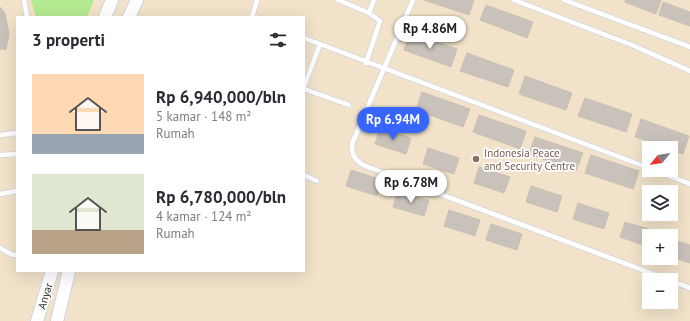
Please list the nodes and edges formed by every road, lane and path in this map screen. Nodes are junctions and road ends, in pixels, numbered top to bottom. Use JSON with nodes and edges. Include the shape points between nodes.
{"nodes":[{"id":1,"x":24,"y":0,"type":"edge"},
{"id":2,"x":112,"y":0,"type":"edge"},
{"id":3,"x":137,"y":0,"type":"edge"},
{"id":4,"x":257,"y":0,"type":"edge"},
{"id":5,"x":338,"y":0,"type":"edge"},
{"id":6,"x":374,"y":0,"type":"edge"},
{"id":7,"x":413,"y":0,"type":"edge"},
{"id":8,"x":514,"y":0,"type":"edge"},
{"id":9,"x":564,"y":0,"type":"edge"},
{"id":10,"x":370,"y":13,"type":"junction"},
{"id":11,"x":27,"y":16,"type":"edge"},
{"id":12,"x":105,"y":16,"type":"edge"},
{"id":13,"x":129,"y":16,"type":"edge"},
{"id":14,"x":252,"y":16,"type":"edge"},
{"id":15,"x":305,"y":38,"type":"edge"},
{"id":16,"x":320,"y":44,"type":"junction"},
{"id":17,"x":690,"y":47,"type":"edge"},
{"id":18,"x":366,"y":63,"type":"junction"},
{"id":19,"x":386,"y":68,"type":"junction"},
{"id":20,"x":690,"y":71,"type":"edge"},
{"id":21,"x":305,"y":85,"type":"edge"},
{"id":22,"x":305,"y":88,"type":"edge"},
{"id":23,"x":349,"y":105,"type":"dead end"},
{"id":24,"x":16,"y":133,"type":"edge"},
{"id":25,"x":0,"y":135,"type":"edge"},
{"id":26,"x":16,"y":154,"type":"edge"},
{"id":27,"x":0,"y":155,"type":"edge"},
{"id":28,"x":642,"y":165,"type":"edge"},
{"id":29,"x":305,"y":175,"type":"edge"},
{"id":30,"x":672,"y":177,"type":"edge"},
{"id":31,"x":317,"y":180,"type":"dead end"},
{"id":32,"x":690,"y":184,"type":"edge"},
{"id":33,"x":16,"y":190,"type":"edge"},
{"id":34,"x":0,"y":194,"type":"edge"},
{"id":35,"x":0,"y":248,"type":"edge"},
{"id":36,"x":16,"y":255,"type":"edge"},
{"id":37,"x":52,"y":272,"type":"edge"},
{"id":38,"x":69,"y":272,"type":"edge"},
{"id":39,"x":651,"y":273,"type":"edge"},
{"id":40,"x":678,"y":283,"type":"edge"},
{"id":41,"x":690,"y":288,"type":"edge"},
{"id":42,"x":37,"y":321,"type":"edge"},
{"id":43,"x":57,"y":321,"type":"edge"}],
"edges":[{"from":1,"to":11,"type":"lane"},
{"from":2,"to":12,"type":"street"},
{"from":3,"to":13,"type":"street"},
{"from":4,"to":14,"type":"lane"},
{"from":5,"to":10,"type":"lane"},
{"from":6,"to":10,"type":"lane"},
{"from":7,"to":19,"type":"lane"},
{"from":8,"to":20,"type":"lane","via":[[632,45]]},
{"from":9,"to":17,"type":"lane"},
{"from":10,"to":18,"type":"lane","via":[[379,19],[380,24]]},
{"from":15,"to":16,"type":"lane"},
{"from":16,"to":18,"type":"lane"},
{"from":16,"to":21,"type":"lane"},
{"from":18,"to":19,"type":"lane"},
{"from":19,"to":28,"type":"lane"},
{"from":19,"to":39,"type":"lane","via":[[352,144],[352,155],[356,160],[363,165]]},
{"from":22,"to":23,"type":"lane"},
{"from":24,"to":25,"type":"lane"},
{"from":26,"to":27,"type":"lane"},
{"from":29,"to":31,"type":"lane"},
{"from":30,"to":32,"type":"lane"},
{"from":33,"to":34,"type":"lane"},
{"from":35,"to":36,"type":"lane"},
{"from":37,"to":42,"type":"street","name":"Anyar"},
{"from":38,"to":43,"type":"street","name":"Anyar"},
{"from":40,"to":41,"type":"lane"}]}
